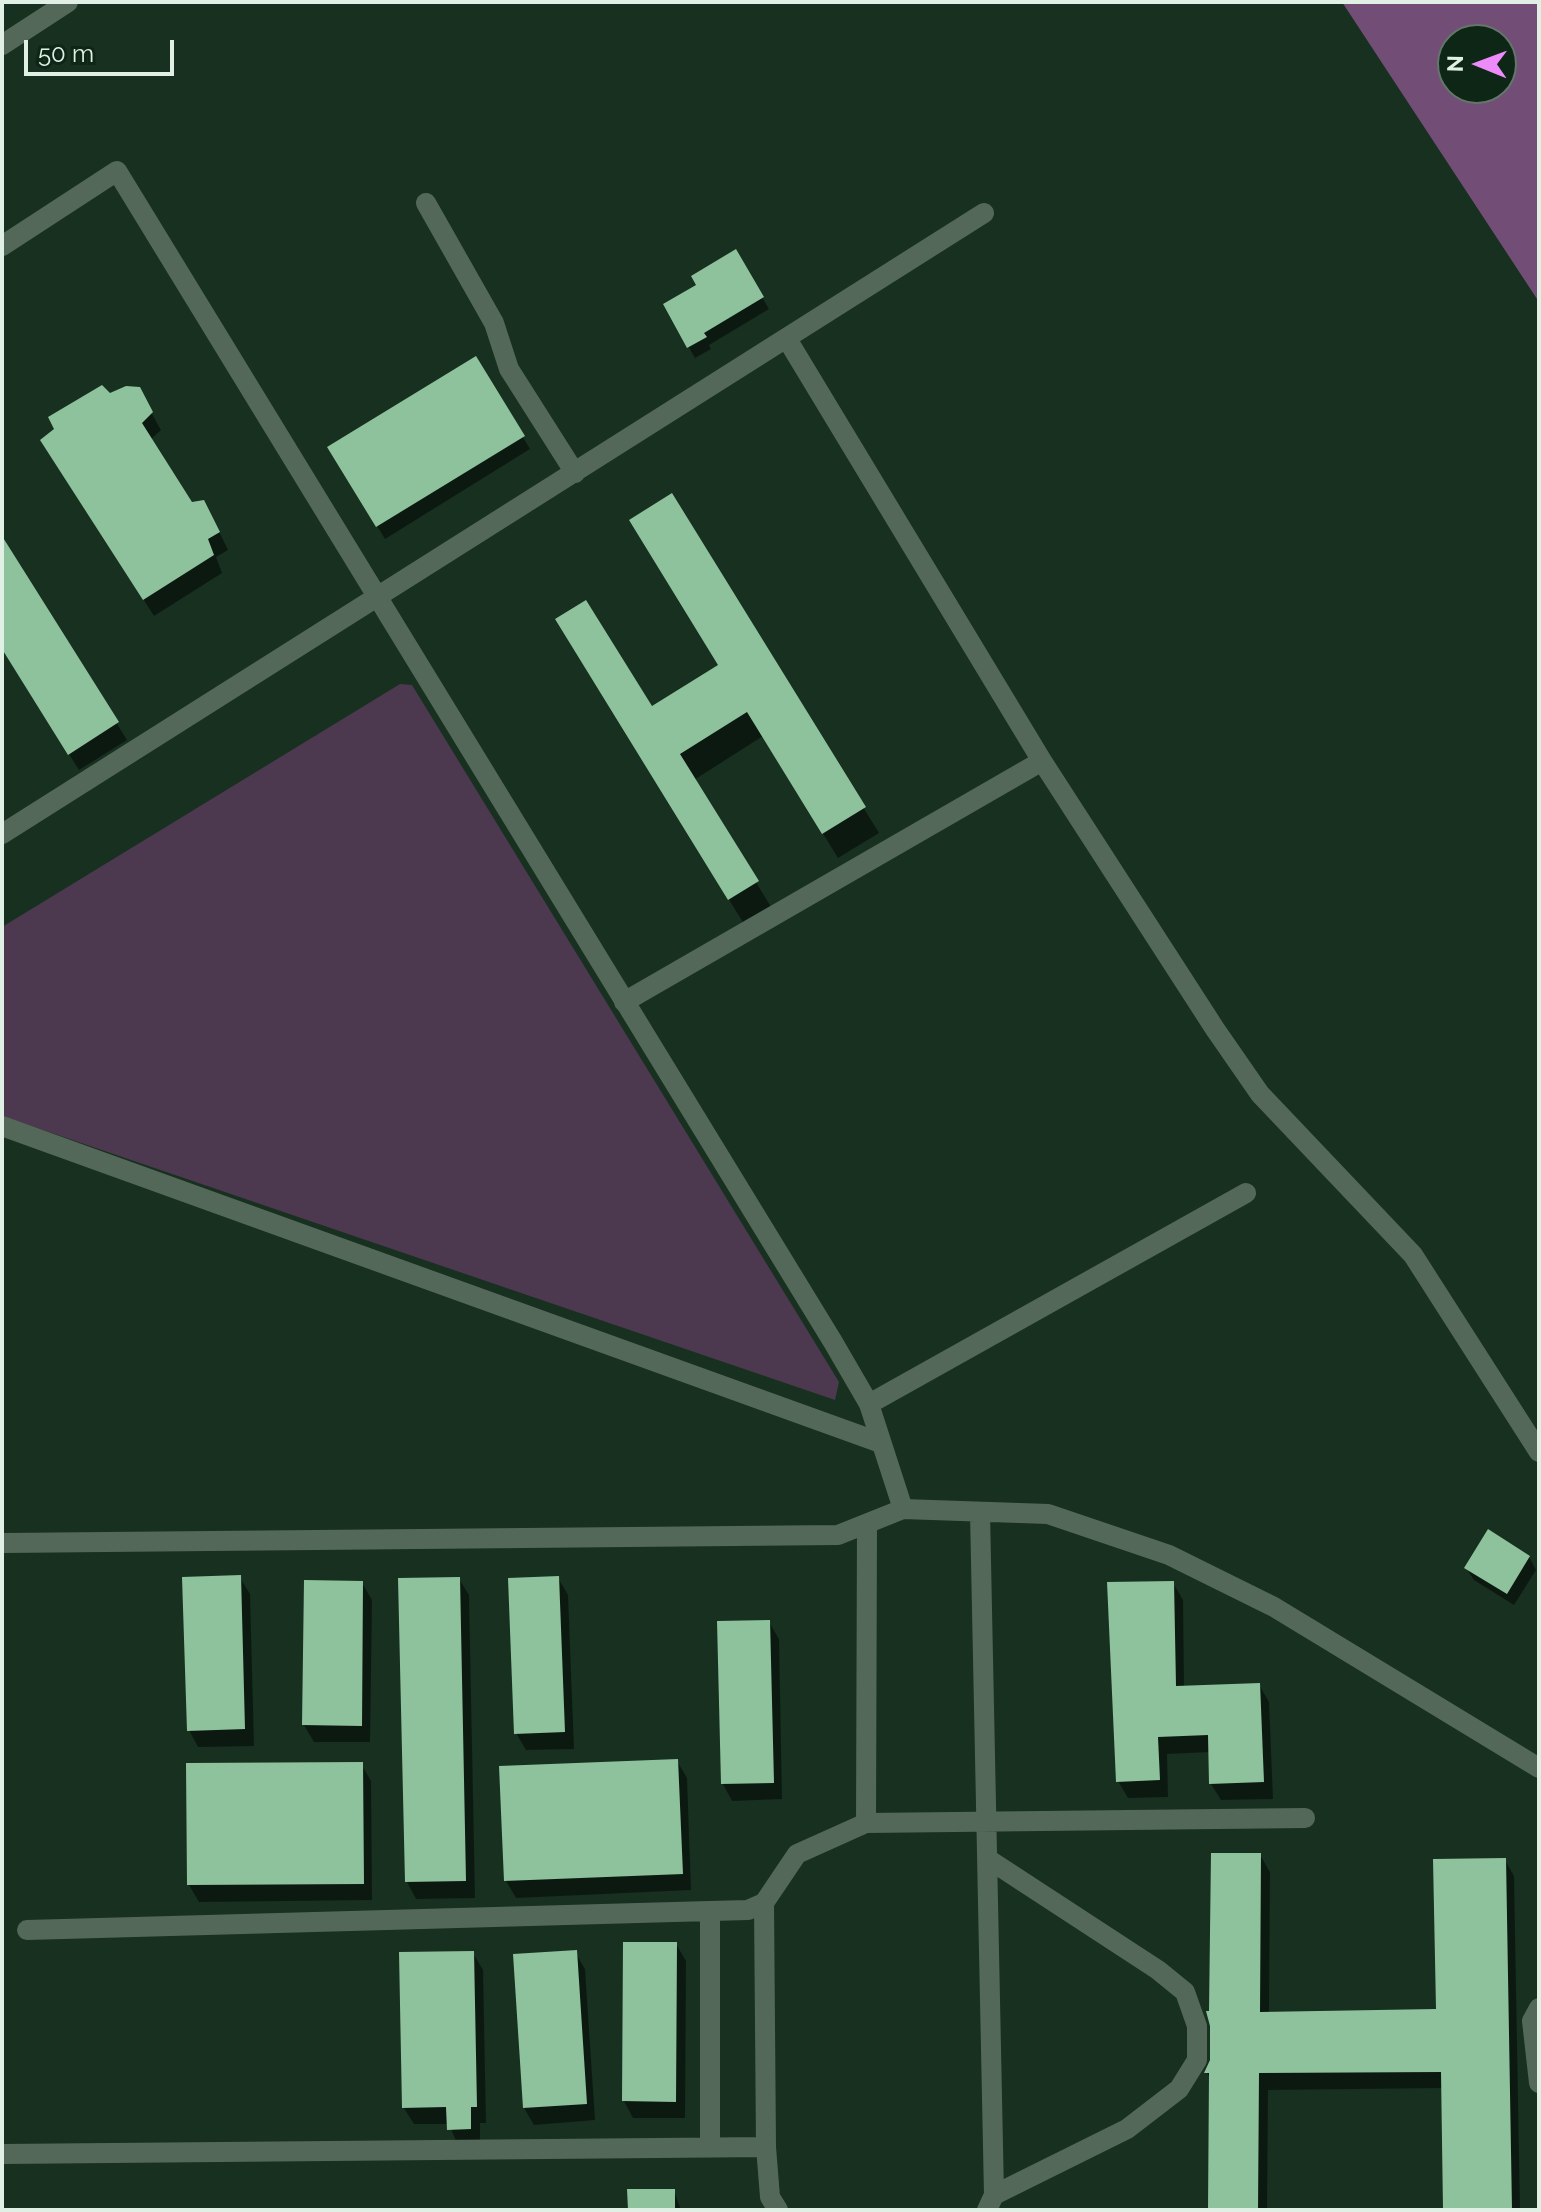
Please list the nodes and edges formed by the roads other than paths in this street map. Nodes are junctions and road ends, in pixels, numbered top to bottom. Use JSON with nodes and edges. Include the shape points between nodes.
{"nodes":[{"id":1,"x":68,"y":2,"type":"edge"},
{"id":2,"x":2,"y":45,"type":"edge"},
{"id":3,"x":426,"y":203,"type":"dead end"},
{"id":4,"x":984,"y":213,"type":"dead end"},
{"id":5,"x":2,"y":246,"type":"edge"},
{"id":6,"x":787,"y":339,"type":"junction"},
{"id":7,"x":575,"y":473,"type":"junction"},
{"id":8,"x":379,"y":596,"type":"junction"},
{"id":9,"x":1042,"y":761,"type":"junction"},
{"id":10,"x":2,"y":834,"type":"edge"},
{"id":11,"x":624,"y":1002,"type":"junction"},
{"id":12,"x":2,"y":1126,"type":"edge"},
{"id":13,"x":1246,"y":1193,"type":"dead end"},
{"id":14,"x":869,"y":1404,"type":"junction"},
{"id":15,"x":881,"y":1443,"type":"junction"},
{"id":16,"x":1539,"y":1452,"type":"edge"},
{"id":17,"x":903,"y":1509,"type":"junction"},
{"id":18,"x":980,"y":1512,"type":"junction"},
{"id":19,"x":867,"y":1525,"type":"junction"},
{"id":20,"x":2,"y":1543,"type":"edge"},
{"id":21,"x":1539,"y":1768,"type":"edge"},
{"id":22,"x":1305,"y":1818,"type":"dead end"},
{"id":23,"x":866,"y":1823,"type":"junction"},
{"id":24,"x":988,"y":1823,"type":"junction"},
{"id":25,"x":988,"y":1859,"type":"junction"},
{"id":26,"x":764,"y":1903,"type":"junction"},
{"id":27,"x":710,"y":1911,"type":"junction"},
{"id":28,"x":27,"y":1930,"type":"dead end"},
{"id":29,"x":1539,"y":2008,"type":"edge"},
{"id":30,"x":1539,"y":2083,"type":"edge"},
{"id":31,"x":710,"y":2147,"type":"junction"},
{"id":32,"x":766,"y":2147,"type":"junction"},
{"id":33,"x":2,"y":2154,"type":"edge"},
{"id":34,"x":990,"y":2202,"type":"edge"},
{"id":35,"x":778,"y":2210,"type":"edge"}],
"edges":[{"from":1,"to":2,"type":"lane"},
{"from":3,"to":7,"type":"lane","via":[[494,323],[509,369]]},
{"from":4,"to":6,"type":"lane"},
{"from":5,"to":8,"type":"lane","via":[[117,171]]},
{"from":6,"to":7,"type":"lane"},
{"from":6,"to":9,"type":"lane"},
{"from":7,"to":8,"type":"lane"},
{"from":8,"to":10,"type":"lane"},
{"from":8,"to":11,"type":"lane"},
{"from":9,"to":11,"type":"lane"},
{"from":9,"to":16,"type":"lane","via":[[1260,1094],[1413,1255]]},
{"from":11,"to":14,"type":"lane"},
{"from":12,"to":15,"type":"lane"},
{"from":13,"to":14,"type":"lane"},
{"from":14,"to":15,"type":"lane"},
{"from":15,"to":17,"type":"lane"},
{"from":17,"to":18,"type":"lane"},
{"from":17,"to":19,"type":"lane"},
{"from":18,"to":21,"type":"lane","via":[[1048,1514],[1169,1555],[1274,1607]]},
{"from":18,"to":24,"type":"lane"},
{"from":19,"to":20,"type":"lane","via":[[838,1535]]},
{"from":19,"to":23,"type":"lane"},
{"from":22,"to":24,"type":"lane"},
{"from":23,"to":24,"type":"lane"},
{"from":23,"to":26,"type":"lane","via":[[797,1854]]},
{"from":24,"to":25,"type":"lane"},
{"from":25,"to":34,"type":"lane"},
{"from":25,"to":34,"type":"lane","via":[[1158,1970],[1185,1992],[1197,2026],[1197,2060],[1179,2089],[1127,2129]]},
{"from":26,"to":27,"type":"lane","via":[[748,1910]]},
{"from":26,"to":32,"type":"lane"},
{"from":27,"to":28,"type":"lane"},
{"from":27,"to":31,"type":"lane"},
{"from":29,"to":30,"type":"lane","via":[[1532,2021]]},
{"from":31,"to":32,"type":"lane"},
{"from":31,"to":33,"type":"lane"},
{"from":32,"to":35,"type":"lane","via":[[770,2197]]}]}
